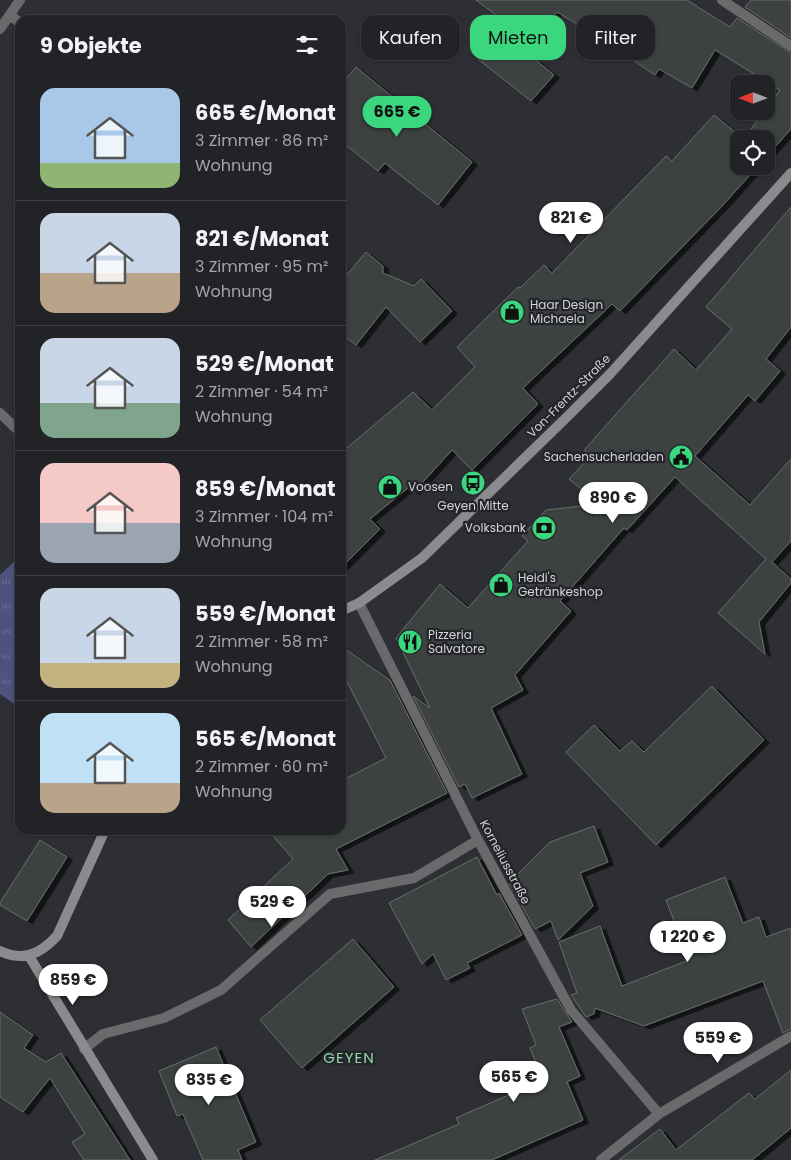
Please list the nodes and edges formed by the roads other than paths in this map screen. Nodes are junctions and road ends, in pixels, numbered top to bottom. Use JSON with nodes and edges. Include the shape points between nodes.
{"nodes":[{"id":1,"x":20,"y":0,"type":"edge"},
{"id":2,"x":722,"y":0,"type":"edge"},
{"id":3,"x":10,"y":15,"type":"junction"},
{"id":4,"x":15,"y":19,"type":"edge"},
{"id":5,"x":0,"y":30,"type":"edge"},
{"id":6,"x":791,"y":46,"type":"edge"},
{"id":7,"x":791,"y":173,"type":"edge"},
{"id":8,"x":0,"y":413,"type":"edge"},
{"id":9,"x":15,"y":427,"type":"edge"},
{"id":10,"x":359,"y":603,"type":"junction"},
{"id":11,"x":346,"y":609,"type":"edge"},
{"id":12,"x":103,"y":835,"type":"edge"},
{"id":13,"x":478,"y":840,"type":"junction"},
{"id":14,"x":0,"y":951,"type":"edge"},
{"id":15,"x":29,"y":956,"type":"junction"},
{"id":16,"x":791,"y":1036,"type":"edge"},
{"id":17,"x":84,"y":1049,"type":"junction"},
{"id":18,"x":659,"y":1114,"type":"junction"},
{"id":19,"x":153,"y":1160,"type":"edge"},
{"id":20,"x":601,"y":1160,"type":"edge"}],
"edges":[{"from":1,"to":3,"type":"street"},
{"from":2,"to":6,"type":"street"},
{"from":3,"to":4,"type":"street"},
{"from":3,"to":5,"type":"street"},
{"from":7,"to":10,"type":"street","name":"Von-Frentz-Straße","via":[[569,415],[422,558]]},
{"from":8,"to":9,"type":"street"},
{"from":10,"to":11,"type":"street","name":"Von-Frentz-Straße"},
{"from":10,"to":13,"type":"street","name":"Korneliusstraße"},
{"from":12,"to":15,"type":"street","via":[[57,936],[45,948]]},
{"from":13,"to":17,"type":"street","via":[[414,878],[330,894],[221,990],[164,1018],[103,1034]]},
{"from":13,"to":18,"type":"street","name":"Korneliusstraße","via":[[571,1010]]},
{"from":14,"to":15,"type":"street","via":[[12,956]]},
{"from":15,"to":17,"type":"street"},
{"from":16,"to":18,"type":"street"},
{"from":17,"to":19,"type":"street"},
{"from":18,"to":20,"type":"street"}]}
